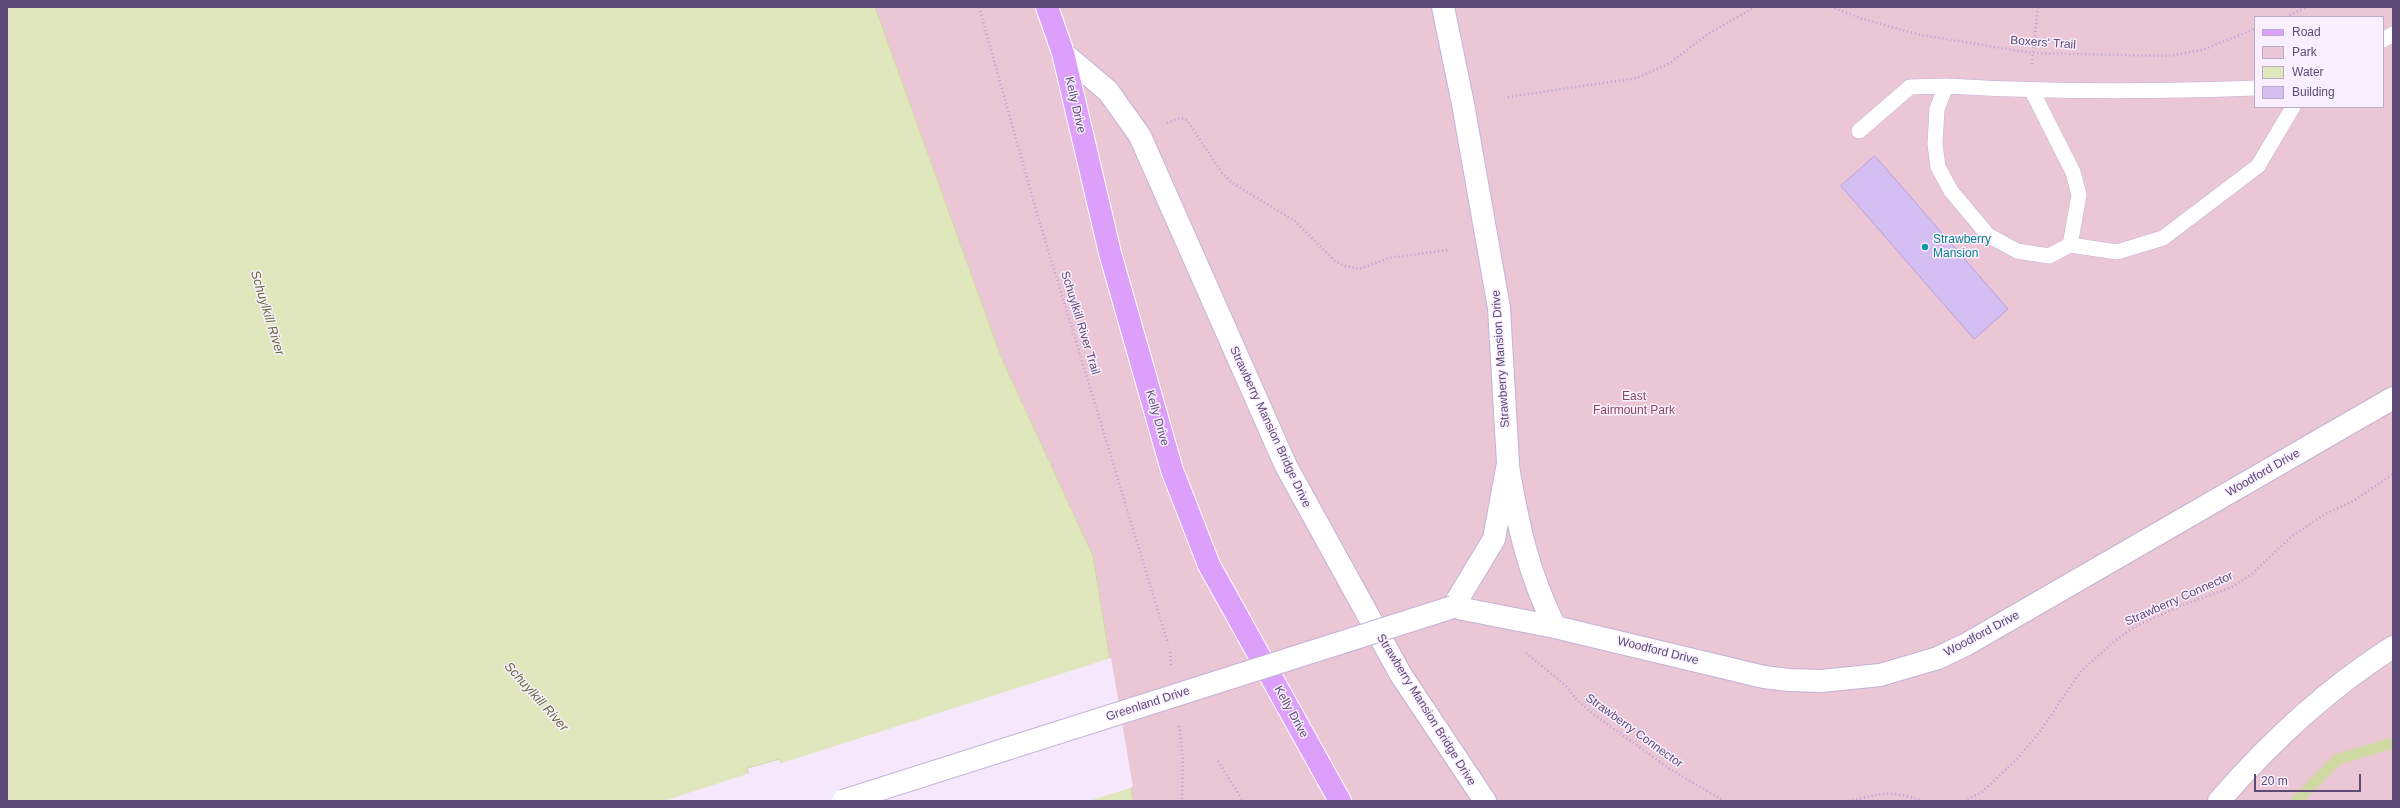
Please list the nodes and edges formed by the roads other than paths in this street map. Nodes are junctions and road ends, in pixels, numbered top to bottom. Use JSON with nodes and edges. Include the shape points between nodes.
{"nodes":[{"id":1,"x":1048,"y":7,"type":"edge"},
{"id":2,"x":1443,"y":7,"type":"edge"},
{"id":3,"x":2393,"y":34,"type":"edge"},
{"id":4,"x":2384,"y":39,"type":"edge"},
{"id":5,"x":1063,"y":53,"type":"junction"},
{"id":6,"x":1946,"y":86,"type":"junction"},
{"id":7,"x":2254,"y":88,"type":"edge"},
{"id":8,"x":2032,"y":91,"type":"junction"},
{"id":9,"x":2292,"y":108,"type":"edge"},
{"id":10,"x":1859,"y":131,"type":"dead end"},
{"id":11,"x":2070,"y":245,"type":"junction"},
{"id":12,"x":2393,"y":398,"type":"edge"},
{"id":13,"x":1508,"y":463,"type":"junction"},
{"id":14,"x":1452,"y":607,"type":"junction"},
{"id":15,"x":1555,"y":627,"type":"junction"},
{"id":16,"x":2393,"y":647,"type":"edge"},
{"id":17,"x":843,"y":801,"type":"edge"},
{"id":18,"x":1340,"y":801,"type":"edge"},
{"id":19,"x":1485,"y":801,"type":"edge"},
{"id":20,"x":2218,"y":801,"type":"edge"}],
"edges":[{"from":1,"to":5,"type":"main road","name":"Kelly Drive"},
{"from":2,"to":13,"type":"street","name":"Strawberry Mansion Drive","via":[[1499,308]]},
{"from":3,"to":4,"type":"lane"},
{"from":5,"to":18,"type":"main road","name":"Kelly Drive","via":[[1110,253],[1172,470],[1209,564]]},
{"from":5,"to":19,"type":"street","name":"Strawberry Mansion Bridge Drive","via":[[1108,91],[1140,136],[1286,466],[1401,675]]},
{"from":6,"to":8,"type":"lane"},
{"from":6,"to":10,"type":"lane","via":[[1910,87]]},
{"from":6,"to":11,"type":"lane","via":[[1937,109],[1935,144],[1938,167],[1951,192],[1988,235],[2017,251],[2049,256]]},
{"from":7,"to":8,"type":"lane","via":[[2153,92]]},
{"from":8,"to":11,"type":"lane","via":[[2073,172],[2079,194]]},
{"from":9,"to":11,"type":"lane","via":[[2258,166],[2163,238],[2117,252]]},
{"from":12,"to":15,"type":"street","name":"Woodford Drive","via":[[1967,644],[1938,658],[1908,667],[1848,679],[1821,681],[1764,677]]},
{"from":13,"to":14,"type":"street","name":"Strawberry Mansion Drive","via":[[1494,539]]},
{"from":13,"to":15,"type":"street","via":[[1518,523],[1530,568]]},
{"from":14,"to":15,"type":"street","name":"Woodford Drive"},
{"from":14,"to":17,"type":"street","name":"Greenland Drive","bridge":true},
{"from":16,"to":20,"type":"street","via":[[2334,689],[2301,717]]}]}
